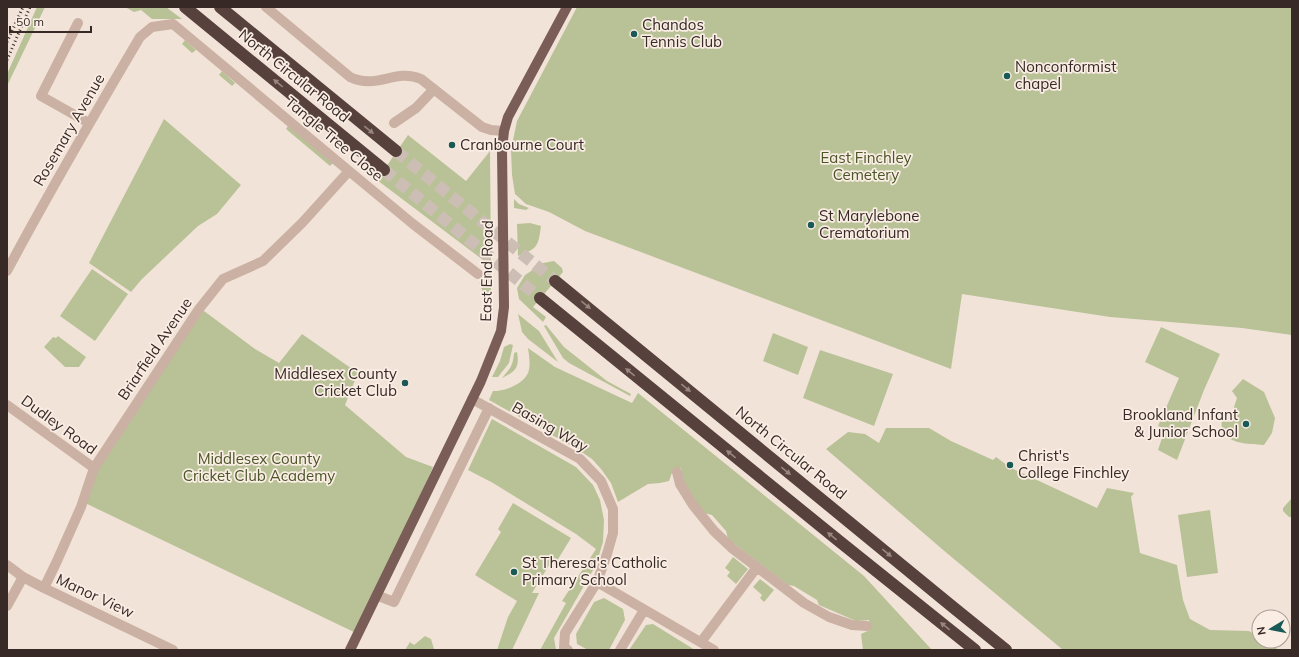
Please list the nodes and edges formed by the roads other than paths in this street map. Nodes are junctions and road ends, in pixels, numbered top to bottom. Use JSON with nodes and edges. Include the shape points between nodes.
{"nodes":[{"id":1,"x":185,"y":7,"type":"edge"},
{"id":2,"x":220,"y":7,"type":"edge"},
{"id":3,"x":266,"y":7,"type":"edge"},
{"id":4,"x":566,"y":7,"type":"edge"},
{"id":5,"x":78,"y":23,"type":"dead end"},
{"id":6,"x":173,"y":24,"type":"joint"},
{"id":7,"x":434,"y":89,"type":"junction"},
{"id":8,"x":89,"y":123,"type":"junction"},
{"id":9,"x":394,"y":123,"type":"dead end"},
{"id":10,"x":504,"y":131,"type":"junction"},
{"id":11,"x":396,"y":151,"type":"tunnel mouth"},
{"id":12,"x":384,"y":170,"type":"tunnel mouth"},
{"id":13,"x":348,"y":171,"type":"junction"},
{"id":14,"x":7,"y":271,"type":"edge"},
{"id":15,"x":478,"y":274,"type":"dead end"},
{"id":16,"x":555,"y":281,"type":"tunnel mouth"},
{"id":17,"x":540,"y":298,"type":"tunnel mouth"},
{"id":18,"x":472,"y":399,"type":"junction"},
{"id":19,"x":7,"y":405,"type":"edge"},
{"id":20,"x":489,"y":408,"type":"junction"},
{"id":21,"x":94,"y":468,"type":"junction"},
{"id":22,"x":677,"y":472,"type":"dead end"},
{"id":23,"x":7,"y":565,"type":"edge"},
{"id":24,"x":757,"y":567,"type":"junction"},
{"id":25,"x":23,"y":577,"type":"junction"},
{"id":26,"x":597,"y":582,"type":"junction"},
{"id":27,"x":44,"y":588,"type":"junction"},
{"id":28,"x":376,"y":596,"type":"junction"},
{"id":29,"x":7,"y":606,"type":"edge"},
{"id":30,"x":644,"y":610,"type":"junction"},
{"id":31,"x":867,"y":626,"type":"dead end"},
{"id":32,"x":701,"y":642,"type":"junction"},
{"id":33,"x":173,"y":650,"type":"edge"},
{"id":34,"x":350,"y":650,"type":"edge"},
{"id":35,"x":568,"y":650,"type":"edge"},
{"id":36,"x":620,"y":650,"type":"edge"},
{"id":37,"x":714,"y":650,"type":"edge"},
{"id":38,"x":975,"y":650,"type":"edge"},
{"id":39,"x":1006,"y":650,"type":"edge"}],
"edges":[{"from":12,"to":1,"type":"highway","name":"North Circular Road","one_way":true},
{"from":2,"to":11,"type":"highway","name":"North Circular Road","one_way":true},
{"from":3,"to":7,"type":"street","via":[[350,77],[371,82],[411,75],[421,78]]},
{"from":4,"to":10,"type":"main road","name":"East End Road","via":[[508,117]]},
{"from":5,"to":8,"type":"street","via":[[41,96]]},
{"from":6,"to":8,"type":"street","name":"Rosemary Avenue","via":[[152,27],[140,37]]},
{"from":6,"to":13,"type":"street","name":"Tangle Tree Close"},
{"from":7,"to":9,"type":"street","via":[[416,108]]},
{"from":7,"to":10,"type":"street","via":[[482,127]]},
{"from":8,"to":14,"type":"street","name":"Rosemary Avenue"},
{"from":10,"to":18,"type":"main road","name":"East End Road","via":[[504,270],[501,331]]},
{"from":13,"to":15,"type":"street","name":"Tangle Tree Close"},
{"from":13,"to":21,"type":"street","name":"Briarfield Avenue","via":[[263,262],[222,279],[199,309]]},
{"from":16,"to":39,"type":"highway","name":"North Circular Road","one_way":true},
{"from":38,"to":17,"type":"highway","one_way":true},
{"from":18,"to":20,"type":"street","name":"Basing Way"},
{"from":18,"to":28,"type":"main road","name":"East End Road"},
{"from":19,"to":21,"type":"street","name":"Dudley Road"},
{"from":20,"to":26,"type":"street","name":"Basing Way","via":[[580,459],[601,481],[613,509],[613,533]]},
{"from":20,"to":28,"type":"street","via":[[394,602]]},
{"from":21,"to":27,"type":"street","name":"Briarfield Avenue","via":[[81,507]]},
{"from":22,"to":24,"type":"street","via":[[680,484],[693,505],[714,530]]},
{"from":23,"to":25,"type":"street","name":"Manor View"},
{"from":24,"to":31,"type":"street","via":[[804,603],[852,625]]},
{"from":24,"to":32,"type":"street"},
{"from":25,"to":27,"type":"street","name":"Manor View"},
{"from":25,"to":29,"type":"street"},
{"from":26,"to":30,"type":"street"},
{"from":26,"to":35,"type":"street","name":"Basing Way","via":[[565,634],[564,648]]},
{"from":27,"to":33,"type":"street","name":"Manor View"},
{"from":28,"to":34,"type":"main road","name":"East End Road"},
{"from":30,"to":32,"type":"street"},
{"from":30,"to":36,"type":"street"},
{"from":32,"to":37,"type":"street"}]}
